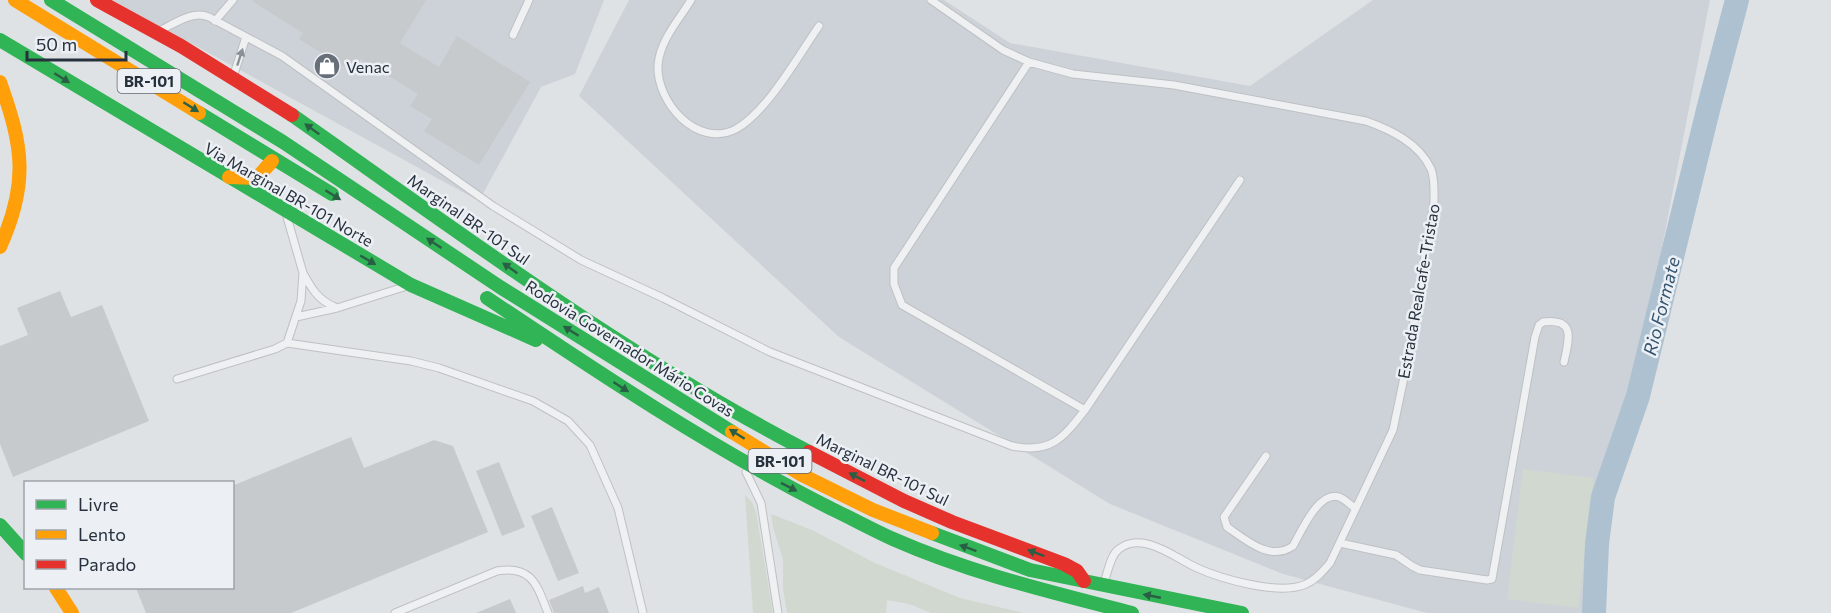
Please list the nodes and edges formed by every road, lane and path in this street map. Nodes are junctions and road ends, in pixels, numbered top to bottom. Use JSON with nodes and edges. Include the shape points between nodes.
{"nodes":[{"id":1,"x":15,"y":0,"type":"edge"},
{"id":2,"x":51,"y":0,"type":"edge"},
{"id":3,"x":97,"y":0,"type":"edge"},
{"id":4,"x":232,"y":0,"type":"edge"},
{"id":5,"x":529,"y":0,"type":"edge"},
{"id":6,"x":691,"y":0,"type":"edge"},
{"id":7,"x":931,"y":0,"type":"edge"},
{"id":8,"x":215,"y":21,"type":"junction"},
{"id":9,"x":819,"y":26,"type":"dead end"},
{"id":10,"x":156,"y":32,"type":"junction"},
{"id":11,"x":513,"y":35,"type":"dead end"},
{"id":12,"x":246,"y":37,"type":"junction"},
{"id":13,"x":0,"y":39,"type":"edge"},
{"id":14,"x":1029,"y":63,"type":"junction"},
{"id":15,"x":233,"y":77,"type":"junction"},
{"id":16,"x":0,"y":82,"type":"edge"},
{"id":17,"x":281,"y":106,"type":"junction"},
{"id":18,"x":285,"y":140,"type":"dead end"},
{"id":19,"x":272,"y":161,"type":"dead end"},
{"id":20,"x":227,"y":177,"type":"junction"},
{"id":21,"x":1240,"y":180,"type":"dead end"},
{"id":22,"x":339,"y":198,"type":"dead end"},
{"id":23,"x":286,"y":212,"type":"junction"},
{"id":24,"x":0,"y":247,"type":"edge"},
{"id":25,"x":303,"y":273,"type":"junction"},
{"id":26,"x":411,"y":285,"type":"junction"},
{"id":27,"x":475,"y":290,"type":"dead end"},
{"id":28,"x":336,"y":308,"type":"junction"},
{"id":29,"x":296,"y":317,"type":"junction"},
{"id":30,"x":287,"y":343,"type":"junction"},
{"id":31,"x":572,"y":356,"type":"junction"},
{"id":32,"x":1564,"y":362,"type":"dead end"},
{"id":33,"x":177,"y":380,"type":"dead end"},
{"id":34,"x":1085,"y":410,"type":"junction"},
{"id":35,"x":1266,"y":456,"type":"dead end"},
{"id":36,"x":740,"y":459,"type":"junction"},
{"id":37,"x":1355,"y":508,"type":"junction"},
{"id":38,"x":0,"y":525,"type":"edge"},
{"id":39,"x":1340,"y":543,"type":"junction"},
{"id":40,"x":24,"y":552,"type":"edge"},
{"id":41,"x":1084,"y":582,"type":"junction"},
{"id":42,"x":1028,"y":586,"type":"junction"},
{"id":43,"x":1103,"y":586,"type":"junction"},
{"id":44,"x":57,"y":589,"type":"edge"},
{"id":45,"x":72,"y":613,"type":"edge"},
{"id":46,"x":395,"y":613,"type":"edge"},
{"id":47,"x":548,"y":613,"type":"edge"},
{"id":48,"x":643,"y":613,"type":"edge"},
{"id":49,"x":778,"y":613,"type":"edge"},
{"id":50,"x":1101,"y":613,"type":"edge"},
{"id":51,"x":1132,"y":613,"type":"edge"},
{"id":52,"x":1242,"y":613,"type":"edge"}],
"edges":[{"from":1,"to":22,"type":"main road","number":"BR-101","one_way":true},
{"from":41,"to":2,"type":"main road","name":"Rodovia Governador Mário Covas","number":"BR-101","one_way":true,"via":[[1030,570],[970,549],[873,510],[802,474],[500,287],[284,142]]},
{"from":3,"to":10,"type":"main road","name":"Marginal BR-101 Sul"},
{"from":4,"to":8,"type":"lane"},
{"from":5,"to":11,"type":"lane"},
{"from":6,"to":9,"type":"lane","via":[[664,42],[658,66],[665,98],[681,118],[707,133],[721,134],[751,118]]},
{"from":7,"to":14,"type":"lane","name":"Estrada Realcafe-Tristao","via":[[1003,50]]},
{"from":8,"to":10,"type":"lane","via":[[201,14],[193,15]]},
{"from":8,"to":12,"type":"lane"},
{"from":10,"to":15,"type":"main road","name":"Marginal BR-101 Sul"},
{"from":15,"to":12,"type":"lane","one_way":true},
{"from":12,"to":34,"type":"lane","via":[[282,56],[494,206],[581,260],[770,352],[1027,449],[1054,443]]},
{"from":13,"to":20,"type":"main road","name":"Via Marginal BR-101 Norte","one_way":true},
{"from":14,"to":34,"type":"lane","via":[[894,268],[894,284],[902,305]]},
{"from":14,"to":37,"type":"lane","name":"Estrada Realcafe-Tristao","via":[[1073,74],[1174,85],[1366,121],[1390,129],[1422,154],[1431,169],[1434,202],[1407,363],[1393,430]]},
{"from":15,"to":17,"type":"main road","name":"Marginal BR-101 Sul"},
{"from":16,"to":24,"type":"main road","via":[[17,134],[20,173],[9,229]]},
{"from":17,"to":18,"type":"main road"},
{"from":41,"to":17,"type":"main road","name":"Marginal BR-101 Sul","one_way":true,"via":[[1077,571],[1064,564],[896,497],[673,374],[547,294]]},
{"from":19,"to":20,"type":"main road","via":[[257,178]]},
{"from":20,"to":23,"type":"main road","name":"Via Marginal BR-101 Norte"},
{"from":21,"to":34,"type":"lane"},
{"from":23,"to":25,"type":"lane"},
{"from":23,"to":26,"type":"main road","name":"Via Marginal BR-101 Norte","one_way":true},
{"from":25,"to":28,"type":"lane","via":[[316,295]]},
{"from":25,"to":29,"type":"lane"},
{"from":26,"to":28,"type":"lane"},
{"from":26,"to":31,"type":"main road","name":"Via Marginal BR-101 Norte"},
{"from":27,"to":31,"type":"main road","number":"BR-101"},
{"from":28,"to":29,"type":"lane"},
{"from":29,"to":30,"type":"lane"},
{"from":30,"to":33,"type":"lane"},
{"from":30,"to":48,"type":"lane","via":[[439,368],[532,401],[568,421],[590,445],[618,508]]},
{"from":31,"to":36,"type":"main road","number":"BR-101","one_way":true},
{"from":32,"to":39,"type":"lane","via":[[1568,328],[1539,324],[1492,579],[1420,570],[1396,555]]},
{"from":35,"to":37,"type":"lane","via":[[1224,517],[1227,527],[1258,548],[1276,552],[1293,546],[1318,504],[1328,497],[1340,497]]},
{"from":36,"to":42,"type":"main road","number":"BR-101","one_way":true,"via":[[893,539]]},
{"from":36,"to":49,"type":"lane","via":[[761,503]]},
{"from":37,"to":39,"type":"lane","name":"Estrada Realcafe-Tristao"},
{"from":38,"to":40,"type":"main road"},
{"from":39,"to":43,"type":"lane","name":"Estrada Realcafe-Tristao","via":[[1320,575],[1298,588],[1250,584],[1199,569],[1158,547],[1140,544],[1124,546],[1114,554]]},
{"from":41,"to":43,"type":"main road","name":"Rodovia Governador Mário Covas","number":"BR-101"},
{"from":42,"to":50,"type":"main road"},
{"from":42,"to":51,"type":"main road","number":"BR-101"},
{"from":52,"to":43,"type":"main road","name":"Rodovia Governador Mário Covas","number":"BR-101","one_way":true},
{"from":44,"to":45,"type":"main road"},
{"from":46,"to":47,"type":"lane","via":[[510,569],[531,578]]}]}
